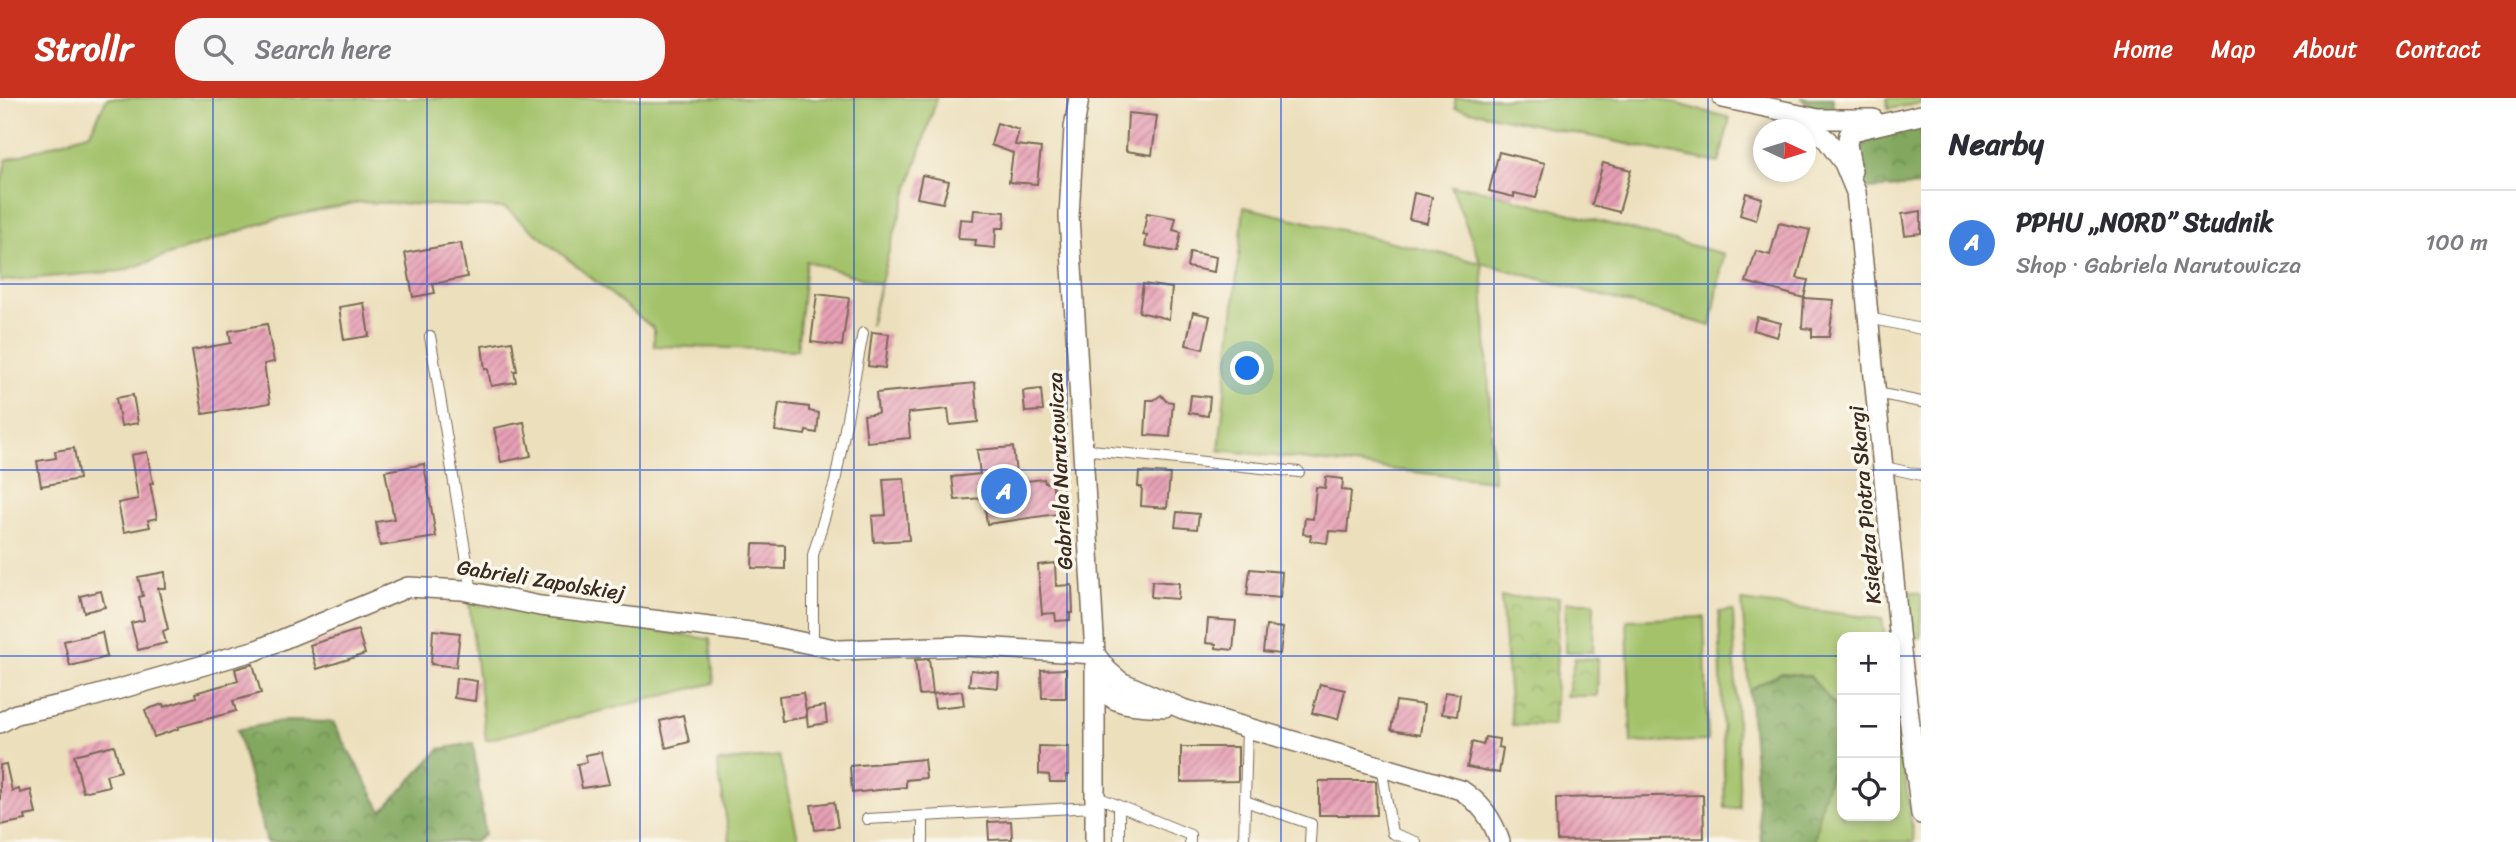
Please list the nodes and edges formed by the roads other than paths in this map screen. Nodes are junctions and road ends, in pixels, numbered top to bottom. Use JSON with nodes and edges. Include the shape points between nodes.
{"nodes":[{"id":1,"x":1079,"y":98,"type":"edge"},
{"id":2,"x":1723,"y":98,"type":"edge"},
{"id":3,"x":1789,"y":112,"type":"junction"},
{"id":4,"x":1911,"y":117,"type":"edge"},
{"id":5,"x":1856,"y":192,"type":"junction"},
{"id":6,"x":1869,"y":318,"type":"junction"},
{"id":7,"x":1921,"y":329,"type":"edge"},
{"id":8,"x":863,"y":333,"type":"dead end"},
{"id":9,"x":430,"y":336,"type":"dead end"},
{"id":10,"x":1877,"y":393,"type":"junction"},
{"id":11,"x":1921,"y":401,"type":"edge"},
{"id":12,"x":1081,"y":449,"type":"junction"},
{"id":13,"x":1885,"y":467,"type":"junction"},
{"id":14,"x":1299,"y":472,"type":"dead end"},
{"id":15,"x":1921,"y":475,"type":"edge"},
{"id":16,"x":472,"y":592,"type":"junction"},
{"id":17,"x":813,"y":645,"type":"junction"},
{"id":18,"x":1095,"y":654,"type":"junction"},
{"id":19,"x":1121,"y":682,"type":"junction"},
{"id":20,"x":1096,"y":684,"type":"junction"},
{"id":21,"x":1128,"y":705,"type":"junction"},
{"id":22,"x":1183,"y":709,"type":"junction"},
{"id":23,"x":0,"y":723,"type":"edge"},
{"id":24,"x":1916,"y":723,"type":"edge"},
{"id":25,"x":1095,"y":725,"type":"junction"},
{"id":26,"x":1247,"y":727,"type":"junction"},
{"id":27,"x":1381,"y":765,"type":"junction"},
{"id":28,"x":1245,"y":800,"type":"junction"},
{"id":29,"x":1094,"y":801,"type":"junction"},
{"id":30,"x":1119,"y":807,"type":"junction"},
{"id":31,"x":1921,"y":814,"type":"edge"},
{"id":32,"x":923,"y":817,"type":"junction"},
{"id":33,"x":867,"y":819,"type":"dead end"},
{"id":34,"x":923,"y":842,"type":"edge"},
{"id":35,"x":1095,"y":842,"type":"edge"},
{"id":36,"x":1119,"y":842,"type":"edge"},
{"id":37,"x":1190,"y":842,"type":"edge"},
{"id":38,"x":1244,"y":842,"type":"edge"},
{"id":39,"x":1310,"y":842,"type":"edge"},
{"id":40,"x":1416,"y":842,"type":"edge"},
{"id":41,"x":1500,"y":842,"type":"edge"}],
"edges":[{"from":1,"to":12,"type":"street","name":"Gabriela Narutowicza","via":[[1069,216]]},
{"from":2,"to":3,"type":"street","name":"Księdza Piotra Skargi"},
{"from":3,"to":4,"type":"street","name":"Księdza Piotra Skargi","via":[[1818,119]]},
{"from":3,"to":5,"type":"street","name":"Księdza Piotra Skargi","via":[[1827,140],[1844,163]]},
{"from":4,"to":5,"type":"street","name":"Księdza Piotra Skargi","via":[[1849,135]]},
{"from":5,"to":6,"type":"street","name":"Księdza Piotra Skargi"},
{"from":6,"to":7,"type":"lane"},
{"from":6,"to":10,"type":"street","name":"Księdza Piotra Skargi"},
{"from":8,"to":17,"type":"lane","via":[[835,482],[813,555]]},
{"from":9,"to":16,"type":"lane"},
{"from":10,"to":11,"type":"lane"},
{"from":10,"to":13,"type":"street","name":"Księdza Piotra Skargi"},
{"from":12,"to":14,"type":"lane"},
{"from":12,"to":18,"type":"street","name":"Gabriela Narutowicza"},
{"from":13,"to":15,"type":"lane"},
{"from":13,"to":24,"type":"street","name":"Księdza Piotra Skargi","via":[[1901,652]]},
{"from":16,"to":17,"type":"street","name":"Gabrieli Zapolskiej"},
{"from":16,"to":23,"type":"street","name":"Gabrieli Zapolskiej","via":[[408,587],[257,650],[70,704],[16,714]]},
{"from":17,"to":18,"type":"street","name":"Gabrieli Zapolskiej","via":[[839,650],[964,646]]},
{"from":18,"to":19,"type":"street"},
{"from":18,"to":20,"type":"street","name":"Gabriela Narutowicza"},
{"from":19,"to":20,"type":"street"},
{"from":19,"to":22,"type":"street"},
{"from":20,"to":21,"type":"street","via":[[1107,697]]},
{"from":20,"to":25,"type":"street","name":"Gabriela Narutowicza"},
{"from":21,"to":22,"type":"street"},
{"from":21,"to":25,"type":"street","via":[[1107,713]]},
{"from":22,"to":26,"type":"street"},
{"from":24,"to":31,"type":"street","name":"Księdza Piotra Skargi"},
{"from":25,"to":29,"type":"street","name":"Gabriela Narutowicza"},
{"from":26,"to":27,"type":"street"},
{"from":26,"to":28,"type":"lane"},
{"from":27,"to":40,"type":"lane","via":[[1392,833]]},
{"from":27,"to":41,"type":"street","via":[[1471,796],[1489,815]]},
{"from":28,"to":38,"type":"lane"},
{"from":28,"to":39,"type":"lane","via":[[1311,824]]},
{"from":29,"to":30,"type":"lane"},
{"from":29,"to":32,"type":"lane"},
{"from":29,"to":35,"type":"street","name":"Gabriela Narutowicza"},
{"from":30,"to":36,"type":"lane"},
{"from":30,"to":37,"type":"lane","via":[[1191,835]]},
{"from":32,"to":33,"type":"lane"},
{"from":32,"to":34,"type":"lane"}]}
